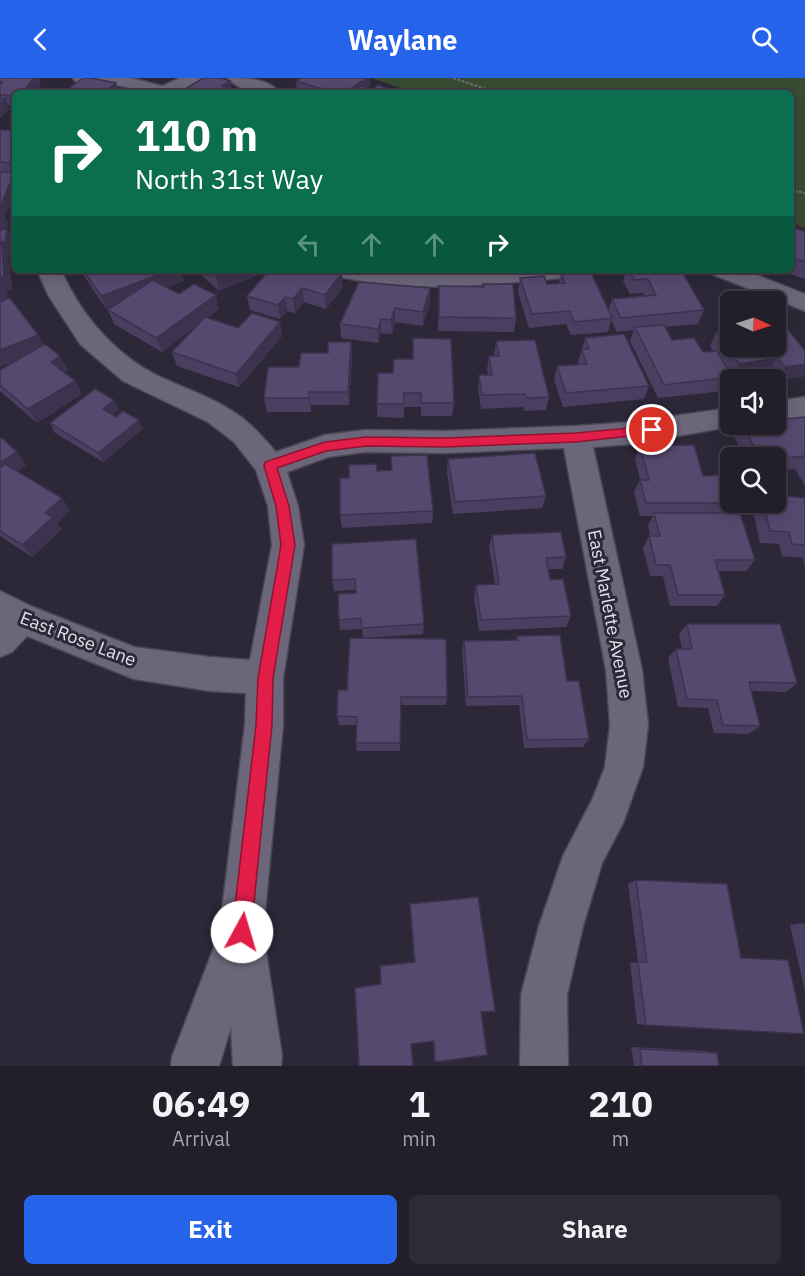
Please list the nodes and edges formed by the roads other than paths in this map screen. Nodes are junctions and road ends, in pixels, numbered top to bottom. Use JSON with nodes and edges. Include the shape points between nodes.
{"nodes":[{"id":1,"x":82,"y":78,"type":"edge"},
{"id":2,"x":195,"y":78,"type":"edge"},
{"id":3,"x":237,"y":78,"type":"edge"},
{"id":4,"x":155,"y":90,"type":"edge"},
{"id":5,"x":168,"y":90,"type":"edge"},
{"id":6,"x":264,"y":90,"type":"edge"},
{"id":7,"x":50,"y":273,"type":"edge"},
{"id":8,"x":360,"y":273,"type":"edge"},
{"id":9,"x":490,"y":273,"type":"edge"},
{"id":10,"x":730,"y":273,"type":"edge"},
{"id":11,"x":462,"y":274,"type":"edge"},
{"id":12,"x":805,"y":303,"type":"edge"},
{"id":13,"x":805,"y":407,"type":"edge"},
{"id":14,"x":786,"y":410,"type":"edge"},
{"id":15,"x":720,"y":420,"type":"edge"},
{"id":16,"x":576,"y":437,"type":"junction"},
{"id":17,"x":270,"y":466,"type":"junction"},
{"id":18,"x":7,"y":622,"type":"edge"},
{"id":19,"x":265,"y":678,"type":"junction"},
{"id":20,"x":242,"y":932,"type":"junction"},
{"id":21,"x":195,"y":1066,"type":"edge"},
{"id":22,"x":257,"y":1066,"type":"edge"},
{"id":23,"x":544,"y":1066,"type":"edge"}],
"edges":[{"from":1,"to":4,"type":"street","via":[[117,80]]},
{"from":2,"to":5,"type":"street"},
{"from":3,"to":6,"type":"street"},
{"from":7,"to":17,"type":"street","via":[[88,338],[133,374],[218,415],[244,434]]},
{"from":8,"to":11,"type":"street","via":[[386,277]]},
{"from":9,"to":11,"type":"street"},
{"from":10,"to":12,"type":"street"},
{"from":13,"to":14,"type":"street"},
{"from":15,"to":16,"type":"street"},
{"from":16,"to":17,"type":"street","via":[[366,441],[325,446]]},
{"from":16,"to":23,"type":"street","name":"East Marlette Avenue","via":[[624,670],[629,725],[624,767],[609,809],[584,856],[561,926],[544,995]]},
{"from":17,"to":19,"type":"street","via":[[283,506],[288,545]]},
{"from":18,"to":19,"type":"street","name":"East Rose Lane","via":[[134,663]]},
{"from":19,"to":20,"type":"street","via":[[264,725]]},
{"from":20,"to":21,"type":"street"},
{"from":20,"to":22,"type":"street"}]}
